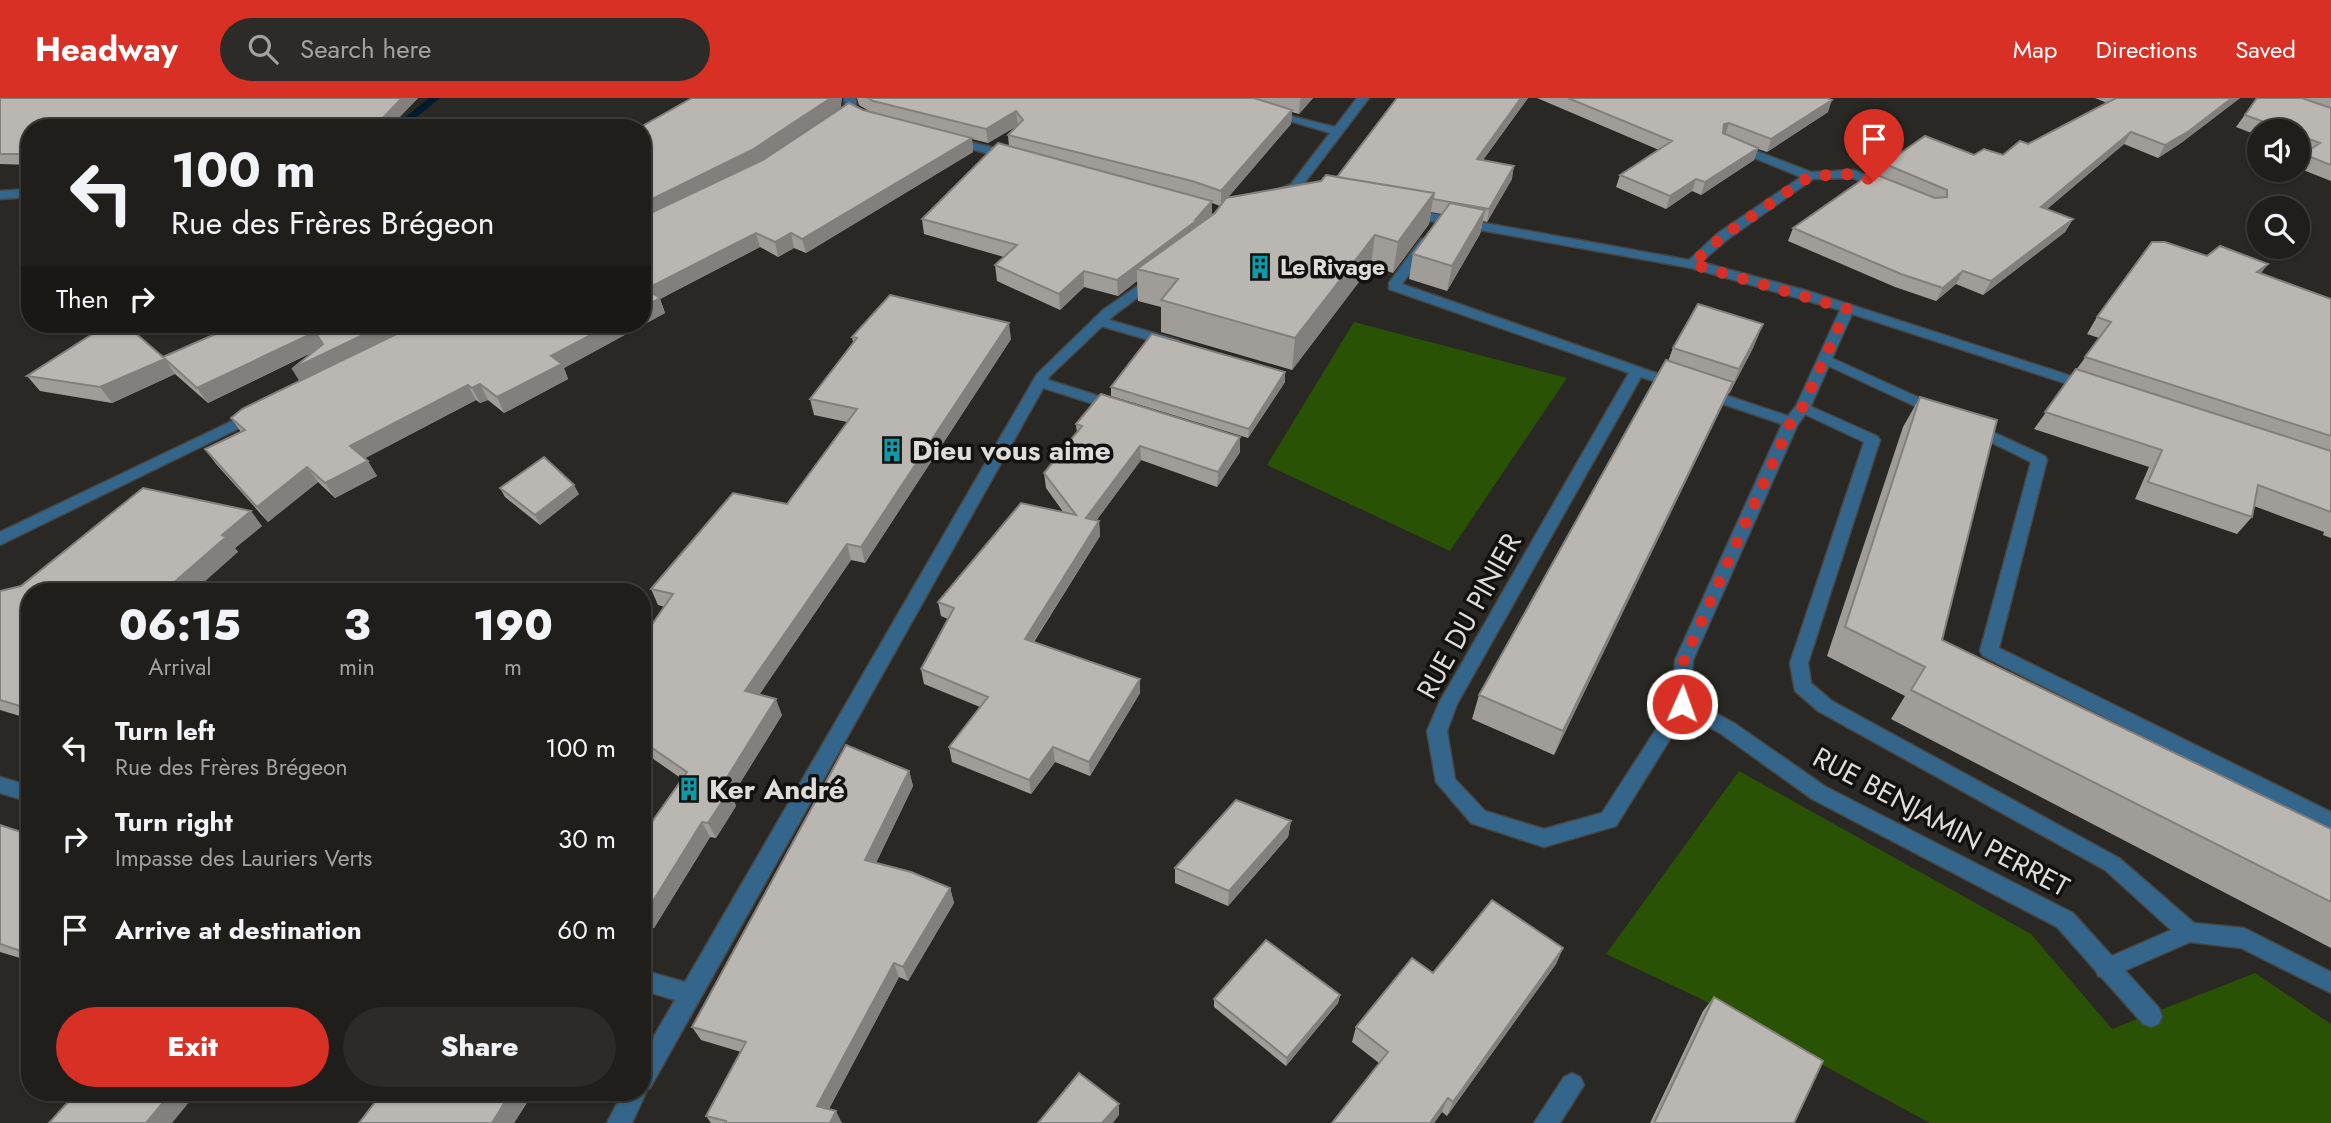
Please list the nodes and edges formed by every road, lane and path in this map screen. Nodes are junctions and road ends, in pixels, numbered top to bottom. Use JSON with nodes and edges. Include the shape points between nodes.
{"nodes":[{"id":1,"x":1363,"y":98,"type":"edge"},
{"id":2,"x":847,"y":108,"type":"edge"},
{"id":3,"x":1262,"y":109,"type":"edge"},
{"id":4,"x":884,"y":122,"type":"edge"},
{"id":5,"x":1338,"y":131,"type":"junction"},
{"id":6,"x":936,"y":136,"type":"edge"},
{"id":7,"x":1724,"y":141,"type":"edge"},
{"id":8,"x":1028,"y":160,"type":"edge"},
{"id":9,"x":1810,"y":176,"type":"junction"},
{"id":10,"x":1295,"y":187,"type":"junction"},
{"id":11,"x":1900,"y":191,"type":"edge"},
{"id":12,"x":21,"y":194,"type":"edge"},
{"id":13,"x":0,"y":195,"type":"edge"},
{"id":14,"x":1313,"y":195,"type":"edge"},
{"id":15,"x":1263,"y":200,"type":"edge"},
{"id":16,"x":1394,"y":211,"type":"edge"},
{"id":17,"x":1443,"y":219,"type":"junction"},
{"id":18,"x":1174,"y":263,"type":"edge"},
{"id":19,"x":1692,"y":264,"type":"junction"},
{"id":20,"x":1847,"y":309,"type":"junction"},
{"id":21,"x":1099,"y":321,"type":"junction"},
{"id":22,"x":1187,"y":347,"type":"edge"},
{"id":23,"x":1825,"y":359,"type":"junction"},
{"id":24,"x":1637,"y":371,"type":"junction"},
{"id":25,"x":1039,"y":382,"type":"junction"},
{"id":26,"x":2109,"y":393,"type":"edge"},
{"id":27,"x":270,"y":407,"type":"edge"},
{"id":28,"x":1128,"y":410,"type":"edge"},
{"id":29,"x":1797,"y":415,"type":"junction"},
{"id":30,"x":0,"y":539,"type":"edge"},
{"id":31,"x":1682,"y":704,"type":"junction"},
{"id":32,"x":0,"y":785,"type":"edge"},
{"id":33,"x":21,"y":791,"type":"edge"},
{"id":34,"x":2331,"y":822,"type":"edge"},
{"id":35,"x":2189,"y":932,"type":"junction"},
{"id":36,"x":2106,"y":969,"type":"junction"},
{"id":37,"x":651,"y":983,"type":"edge"},
{"id":38,"x":2331,"y":983,"type":"edge"},
{"id":39,"x":689,"y":994,"type":"junction"},
{"id":40,"x":2151,"y":1016,"type":"dead end"},
{"id":41,"x":651,"y":1064,"type":"edge"},
{"id":42,"x":1572,"y":1085,"type":"dead end"},
{"id":43,"x":631,"y":1101,"type":"edge"},
{"id":44,"x":619,"y":1123,"type":"edge"},
{"id":45,"x":1546,"y":1123,"type":"edge"}],
"edges":[{"from":1,"to":5,"type":"street"},
{"from":2,"to":4,"type":"street"},
{"from":3,"to":5,"type":"street"},
{"from":5,"to":10,"type":"street"},
{"from":6,"to":8,"type":"street"},
{"from":7,"to":9,"type":"street"},
{"from":9,"to":11,"type":"street","via":[[1854,174]]},
{"from":9,"to":19,"type":"street","via":[[1723,236]]},
{"from":10,"to":14,"type":"street"},
{"from":10,"to":15,"type":"street"},
{"from":12,"to":13,"type":"street"},
{"from":16,"to":17,"type":"street"},
{"from":17,"to":19,"type":"street"},
{"from":17,"to":24,"type":"street","via":[[1394,286]]},
{"from":18,"to":21,"type":"street"},
{"from":19,"to":20,"type":"street"},
{"from":20,"to":23,"type":"street","name":"RUE DU PINIER"},
{"from":20,"to":26,"type":"street"},
{"from":21,"to":22,"type":"street"},
{"from":21,"to":25,"type":"street"},
{"from":23,"to":29,"type":"street","name":"RUE DU PINIER"},
{"from":23,"to":34,"type":"street","via":[[2039,460],[1989,651]]},
{"from":24,"to":29,"type":"street"},
{"from":24,"to":31,"type":"street","name":"RUE DU PINIER","via":[[1448,703],[1437,731],[1446,782],[1478,817],[1544,838],[1609,820]]},
{"from":25,"to":28,"type":"street"},
{"from":25,"to":39,"type":"street"},
{"from":27,"to":30,"type":"street"},
{"from":29,"to":31,"type":"street","name":"RUE DU PINIER","via":[[1684,660]]},
{"from":29,"to":35,"type":"street","via":[[1872,440],[1799,663],[1802,686],[1825,706],[2112,864]]},
{"from":31,"to":36,"type":"street","name":"RUE BENJAMIN PERRET","via":[[1727,728],[1819,793],[2065,920]]},
{"from":32,"to":33,"type":"street"},
{"from":35,"to":36,"type":"street"},
{"from":35,"to":38,"type":"street","via":[[2244,938]]},
{"from":36,"to":40,"type":"street","name":"RUE BENJAMIN PERRET"},
{"from":37,"to":39,"type":"street"},
{"from":39,"to":41,"type":"street"},
{"from":42,"to":45,"type":"street"},
{"from":43,"to":44,"type":"street"}]}
